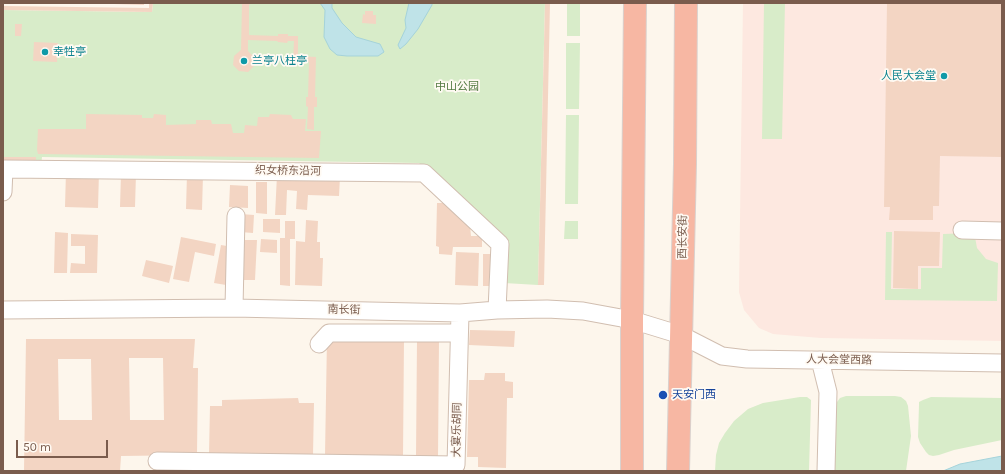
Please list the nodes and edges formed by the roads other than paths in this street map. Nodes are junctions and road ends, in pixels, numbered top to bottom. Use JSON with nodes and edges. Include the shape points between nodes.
{"nodes":[{"id":1,"x":635,"y":3,"type":"edge"},
{"id":2,"x":686,"y":3,"type":"edge"},
{"id":3,"x":3,"y":192,"type":"edge"},
{"id":4,"x":236,"y":216,"type":"dead end"},
{"id":5,"x":962,"y":230,"type":"dead end"},
{"id":6,"x":1002,"y":231,"type":"edge"},
{"id":7,"x":234,"y":308,"type":"junction"},
{"id":8,"x":3,"y":310,"type":"edge"},
{"id":9,"x":497,"y":310,"type":"junction"},
{"id":10,"x":460,"y":313,"type":"junction"},
{"id":11,"x":632,"y":320,"type":"junction"},
{"id":12,"x":460,"y":333,"type":"junction"},
{"id":13,"x":681,"y":336,"type":"junction"},
{"id":14,"x":319,"y":344,"type":"dead end"},
{"id":15,"x":820,"y":360,"type":"junction"},
{"id":16,"x":1002,"y":363,"type":"edge"},
{"id":17,"x":157,"y":460,"type":"dead end"},
{"id":18,"x":632,"y":471,"type":"edge"},
{"id":19,"x":678,"y":471,"type":"edge"},
{"id":20,"x":826,"y":471,"type":"edge"}],
"edges":[{"from":1,"to":11,"type":"highway"},
{"from":2,"to":13,"type":"highway","name":"西长安街"},
{"from":3,"to":9,"type":"street","name":"织女桥东沿河","via":[[4,169],[424,173],[500,244]]},
{"from":4,"to":7,"type":"street"},
{"from":5,"to":6,"type":"street"},
{"from":7,"to":8,"type":"street","name":"南长街"},
{"from":7,"to":10,"type":"street","name":"南长街"},
{"from":9,"to":10,"type":"street","name":"南长街"},
{"from":9,"to":11,"type":"street","name":"南长街","via":[[583,310]]},
{"from":10,"to":12,"type":"street","name":"大宴乐胡同"},
{"from":11,"to":13,"type":"street","name":"南长街"},
{"from":11,"to":18,"type":"highway"},
{"from":12,"to":14,"type":"street","via":[[329,333]]},
{"from":12,"to":17,"type":"street","name":"大宴乐胡同","via":[[456,465]]},
{"from":13,"to":15,"type":"street","name":"人大会堂西路","via":[[722,356]]},
{"from":13,"to":19,"type":"highway","name":"西长安街"},
{"from":15,"to":16,"type":"street","name":"人大会堂西路"},
{"from":15,"to":20,"type":"street","via":[[828,392]]}]}
